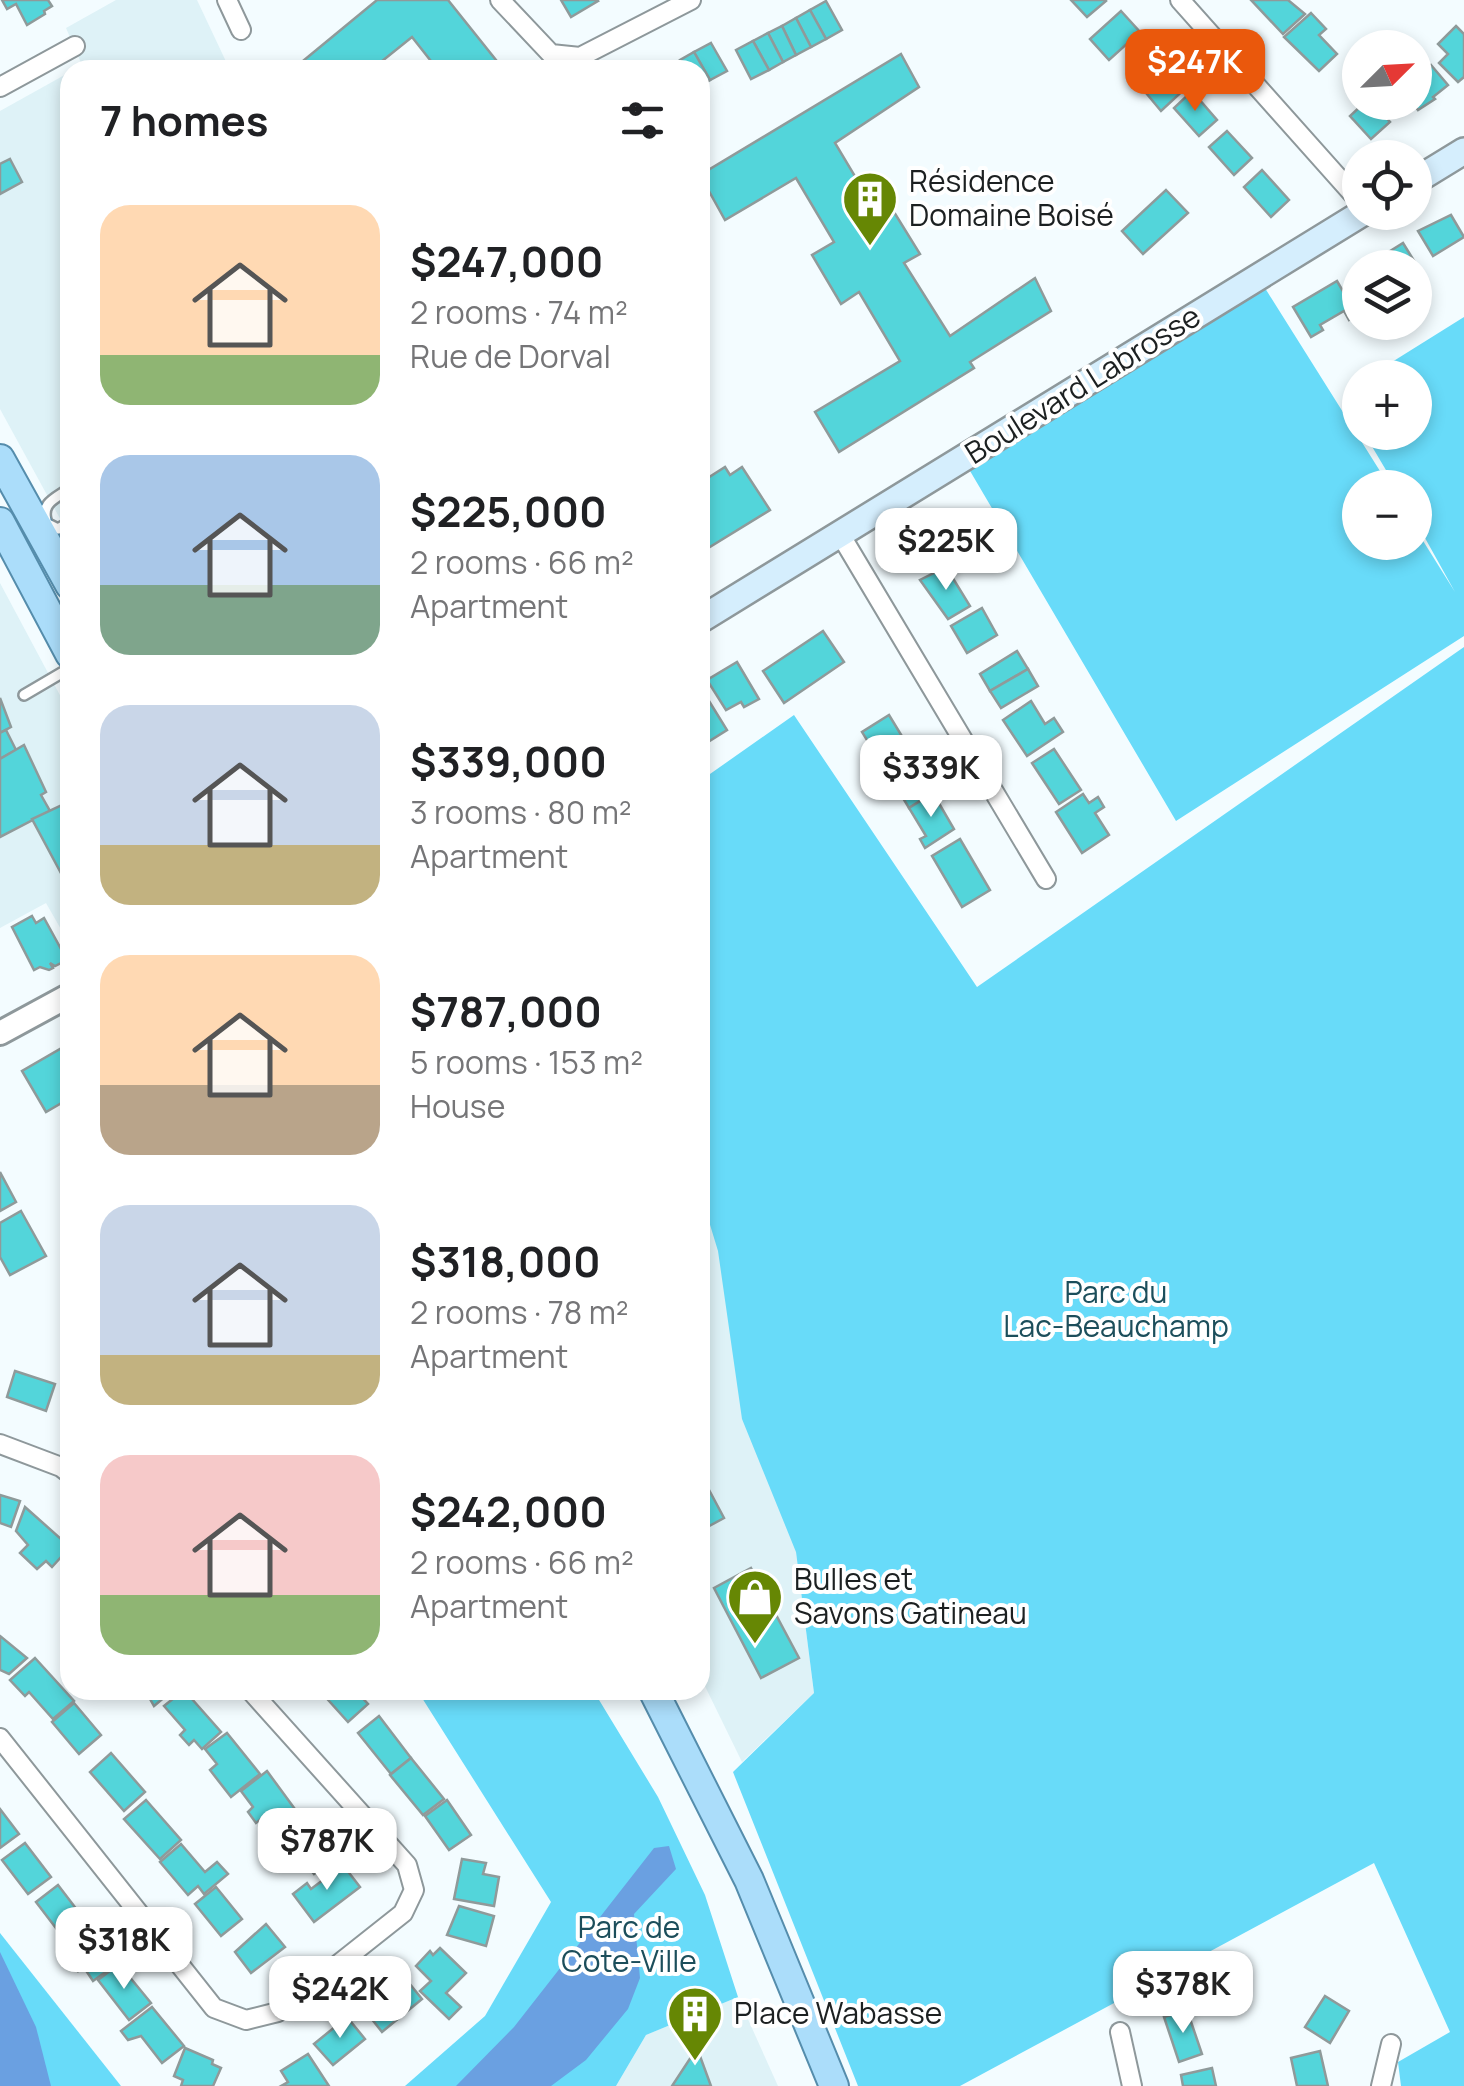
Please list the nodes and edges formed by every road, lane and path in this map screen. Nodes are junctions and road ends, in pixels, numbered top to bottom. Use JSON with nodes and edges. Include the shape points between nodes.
{"nodes":[{"id":1,"x":226,"y":0,"type":"edge"},
{"id":2,"x":500,"y":0,"type":"edge"},
{"id":3,"x":691,"y":0,"type":"edge"},
{"id":4,"x":1180,"y":0,"type":"edge"},
{"id":5,"x":241,"y":30,"type":"dead end"},
{"id":6,"x":75,"y":46,"type":"dead end"},
{"id":7,"x":0,"y":87,"type":"edge"},
{"id":8,"x":1464,"y":151,"type":"edge"},
{"id":9,"x":1432,"y":171,"type":"edge"},
{"id":10,"x":1342,"y":182,"type":"edge"},
{"id":11,"x":1342,"y":226,"type":"edge"},
{"id":12,"x":0,"y":459,"type":"edge"},
{"id":13,"x":60,"y":495,"type":"edge"},
{"id":14,"x":42,"y":525,"type":"junction"},
{"id":15,"x":60,"y":528,"type":"edge"},
{"id":16,"x":840,"y":534,"type":"junction"},
{"id":17,"x":4,"y":540,"type":"edge"},
{"id":18,"x":60,"y":563,"type":"edge"},
{"id":19,"x":710,"y":614,"type":"edge"},
{"id":20,"x":60,"y":637,"type":"edge"},
{"id":21,"x":60,"y":674,"type":"edge"},
{"id":22,"x":24,"y":695,"type":"dead end"},
{"id":23,"x":1046,"y":879,"type":"dead end"},
{"id":24,"x":60,"y":1000,"type":"edge"},
{"id":25,"x":0,"y":1032,"type":"edge"},
{"id":26,"x":0,"y":1444,"type":"edge"},
{"id":27,"x":60,"y":1466,"type":"edge"},
{"id":28,"x":259,"y":1700,"type":"edge"},
{"id":29,"x":658,"y":1700,"type":"edge"},
{"id":30,"x":0,"y":1738,"type":"edge"},
{"id":31,"x":1120,"y":2032,"type":"dead end"},
{"id":32,"x":1391,"y":2044,"type":"dead end"},
{"id":33,"x":834,"y":2086,"type":"edge"},
{"id":34,"x":1132,"y":2086,"type":"edge"},
{"id":35,"x":1381,"y":2086,"type":"edge"}],
"edges":[{"from":1,"to":5,"type":"street"},
{"from":2,"to":3,"type":"street","via":[[552,54],[580,57]]},
{"from":4,"to":10,"type":"street"},
{"from":6,"to":7,"type":"street"},
{"from":8,"to":9,"type":"main road"},
{"from":11,"to":16,"type":"main road","name":"Boulevard Labrosse"},
{"from":12,"to":14,"type":"main road"},
{"from":13,"to":14,"type":"lane","via":[[47,504]]},
{"from":14,"to":15,"type":"lane"},
{"from":14,"to":17,"type":"street"},
{"from":14,"to":18,"type":"main road"},
{"from":16,"to":19,"type":"main road","name":"Boulevard Labrosse"},
{"from":16,"to":23,"type":"street"},
{"from":17,"to":20,"type":"main road"},
{"from":21,"to":22,"type":"lane"},
{"from":24,"to":25,"type":"street"},
{"from":26,"to":27,"type":"street"},
{"from":28,"to":30,"type":"street","via":[[407,1865],[414,1890],[403,1913],[278,2012],[246,2020],[214,2008]]},
{"from":29,"to":33,"type":"main road","via":[[750,1880]]},
{"from":31,"to":34,"type":"street"},
{"from":32,"to":35,"type":"street"}]}
